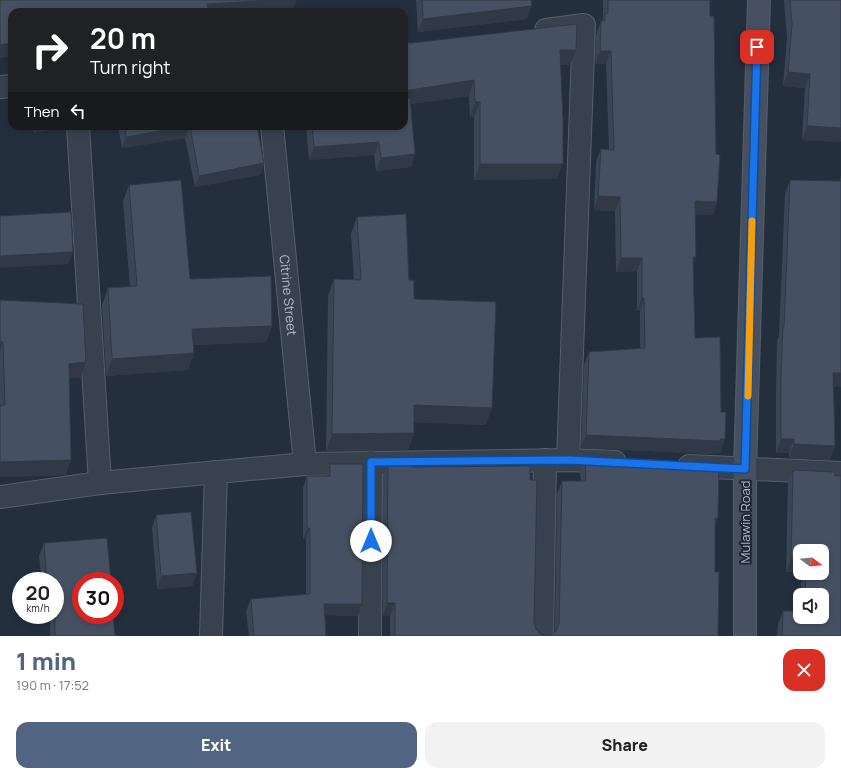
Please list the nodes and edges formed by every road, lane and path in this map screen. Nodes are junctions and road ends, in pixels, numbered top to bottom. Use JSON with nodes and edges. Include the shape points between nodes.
{"nodes":[{"id":1,"x":759,"y":0,"type":"edge"},
{"id":2,"x":529,"y":32,"type":"edge"},
{"id":3,"x":78,"y":130,"type":"edge"},
{"id":4,"x":272,"y":130,"type":"edge"},
{"id":5,"x":545,"y":460,"type":"junction"},
{"id":6,"x":568,"y":460,"type":"junction"},
{"id":7,"x":371,"y":462,"type":"junction"},
{"id":8,"x":637,"y":463,"type":"edge"},
{"id":9,"x":305,"y":464,"type":"junction"},
{"id":10,"x":668,"y":465,"type":"edge"},
{"id":11,"x":745,"y":469,"type":"junction"},
{"id":12,"x":216,"y":472,"type":"junction"},
{"id":13,"x":841,"y":473,"type":"edge"},
{"id":14,"x":100,"y":483,"type":"junction"},
{"id":15,"x":0,"y":497,"type":"edge"},
{"id":16,"x":212,"y":636,"type":"edge"},
{"id":17,"x":370,"y":636,"type":"edge"},
{"id":18,"x":542,"y":636,"type":"edge"},
{"id":19,"x":745,"y":636,"type":"edge"}],
"edges":[{"from":1,"to":11,"type":"main road","name":"Mulawin Road"},
{"from":2,"to":6,"type":"street","via":[[584,25]]},
{"from":3,"to":14,"type":"street"},
{"from":4,"to":9,"type":"street","name":"Citrine Street"},
{"from":5,"to":6,"type":"street"},
{"from":5,"to":7,"type":"street"},
{"from":5,"to":18,"type":"street"},
{"from":6,"to":8,"type":"street"},
{"from":7,"to":9,"type":"street"},
{"from":7,"to":17,"type":"street"},
{"from":9,"to":12,"type":"street"},
{"from":10,"to":11,"type":"street"},
{"from":11,"to":13,"type":"street"},
{"from":11,"to":19,"type":"main road","name":"Mulawin Road"},
{"from":12,"to":14,"type":"street"},
{"from":12,"to":16,"type":"street"},
{"from":14,"to":15,"type":"street"}]}
